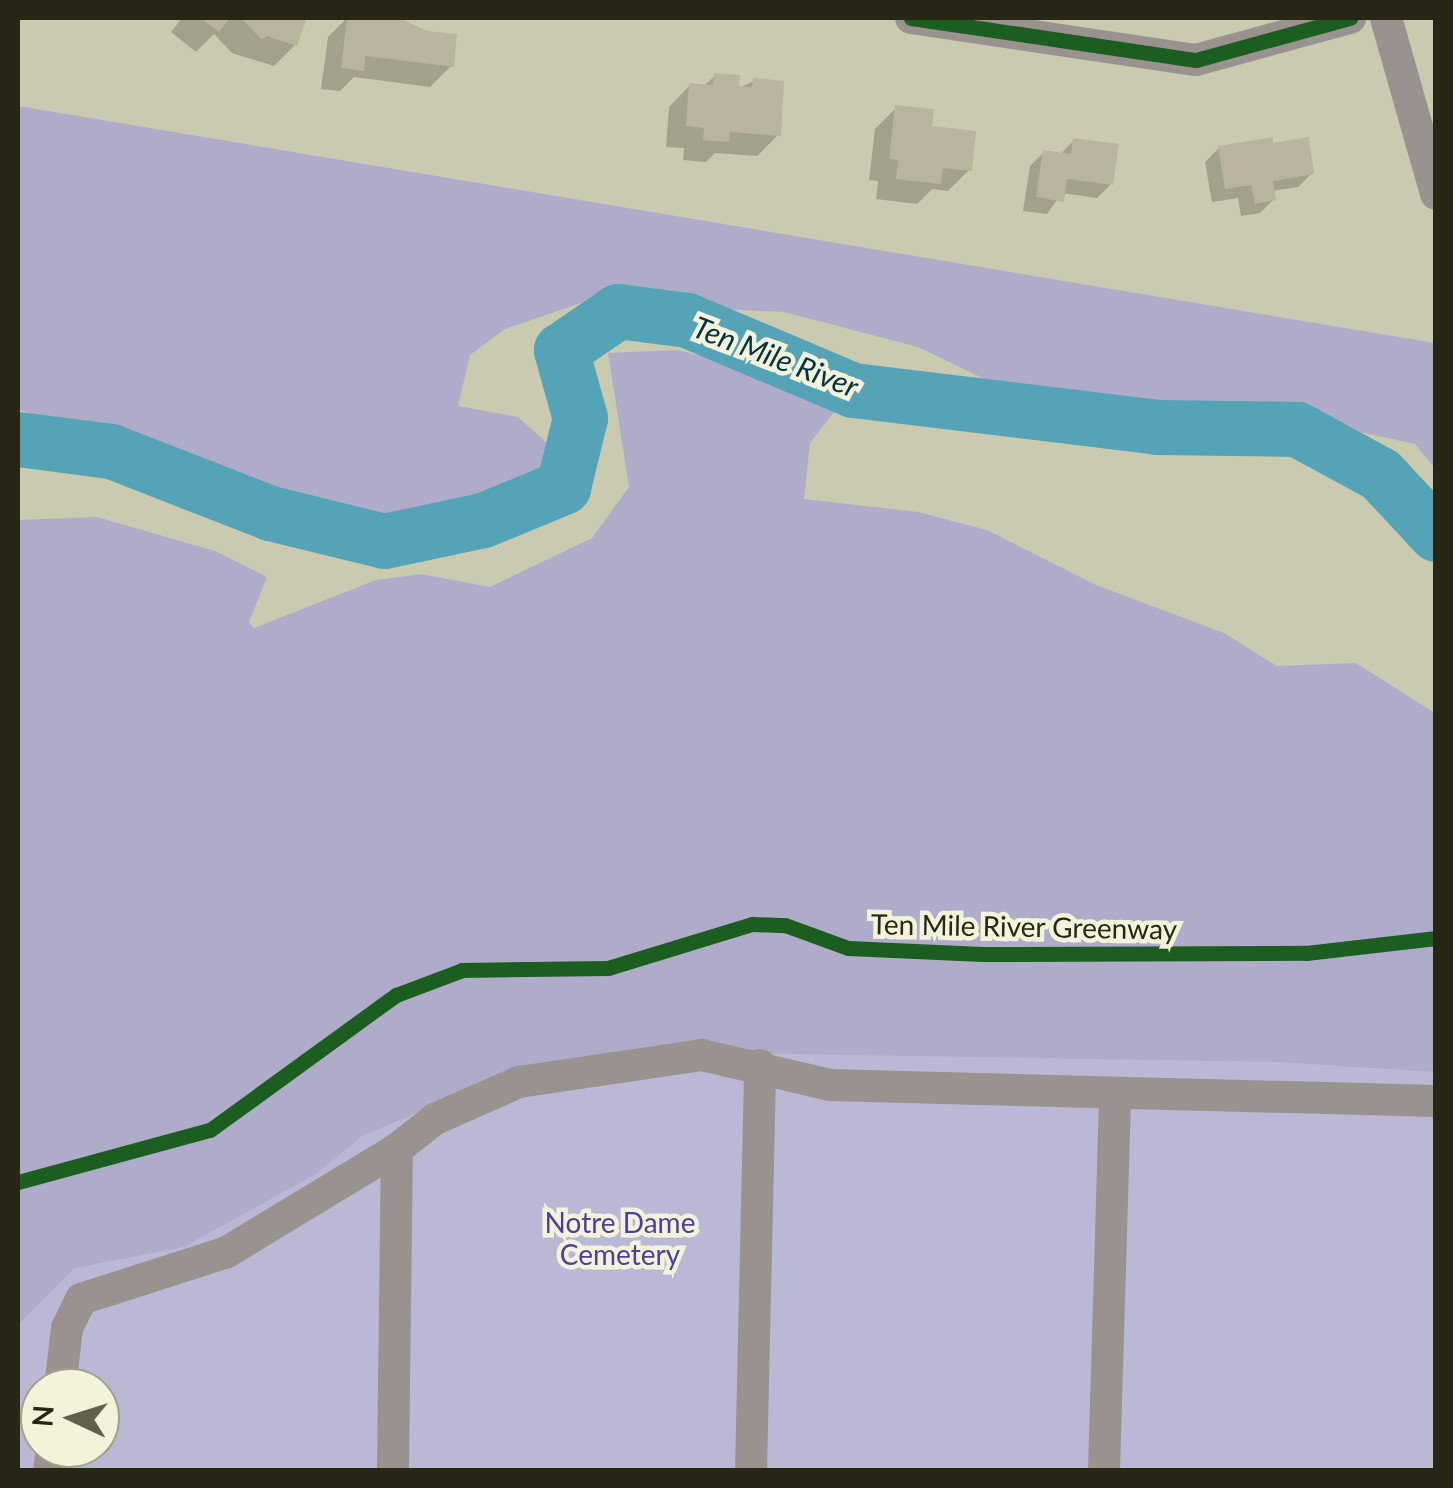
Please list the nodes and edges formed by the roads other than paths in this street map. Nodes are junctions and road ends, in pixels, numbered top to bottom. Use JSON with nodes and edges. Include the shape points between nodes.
{"nodes":[{"id":1,"x":1350,"y":18,"type":"edge"},
{"id":2,"x":1386,"y":18,"type":"edge"},
{"id":3,"x":932,"y":19,"type":"edge"},
{"id":4,"x":1436,"y":194,"type":"edge"},
{"id":5,"x":760,"y":1065,"type":"junction"},
{"id":6,"x":1115,"y":1094,"type":"junction"},
{"id":7,"x":1436,"y":1101,"type":"edge"},
{"id":8,"x":398,"y":1149,"type":"junction"},
{"id":9,"x":62,"y":1368,"type":"edge"},
{"id":10,"x":393,"y":1470,"type":"edge"},
{"id":11,"x":751,"y":1470,"type":"edge"},
{"id":12,"x":1104,"y":1470,"type":"edge"}],
"edges":[{"from":1,"to":3,"type":"street","via":[[1196,60]]},
{"from":2,"to":4,"type":"street"},
{"from":5,"to":6,"type":"street","via":[[830,1085]]},
{"from":5,"to":8,"type":"street","via":[[702,1055],[519,1082],[435,1119]]},
{"from":5,"to":11,"type":"street"},
{"from":6,"to":7,"type":"street"},
{"from":6,"to":12,"type":"street"},
{"from":8,"to":9,"type":"street","via":[[227,1252],[81,1300],[67,1328]]},
{"from":8,"to":10,"type":"street"}]}
